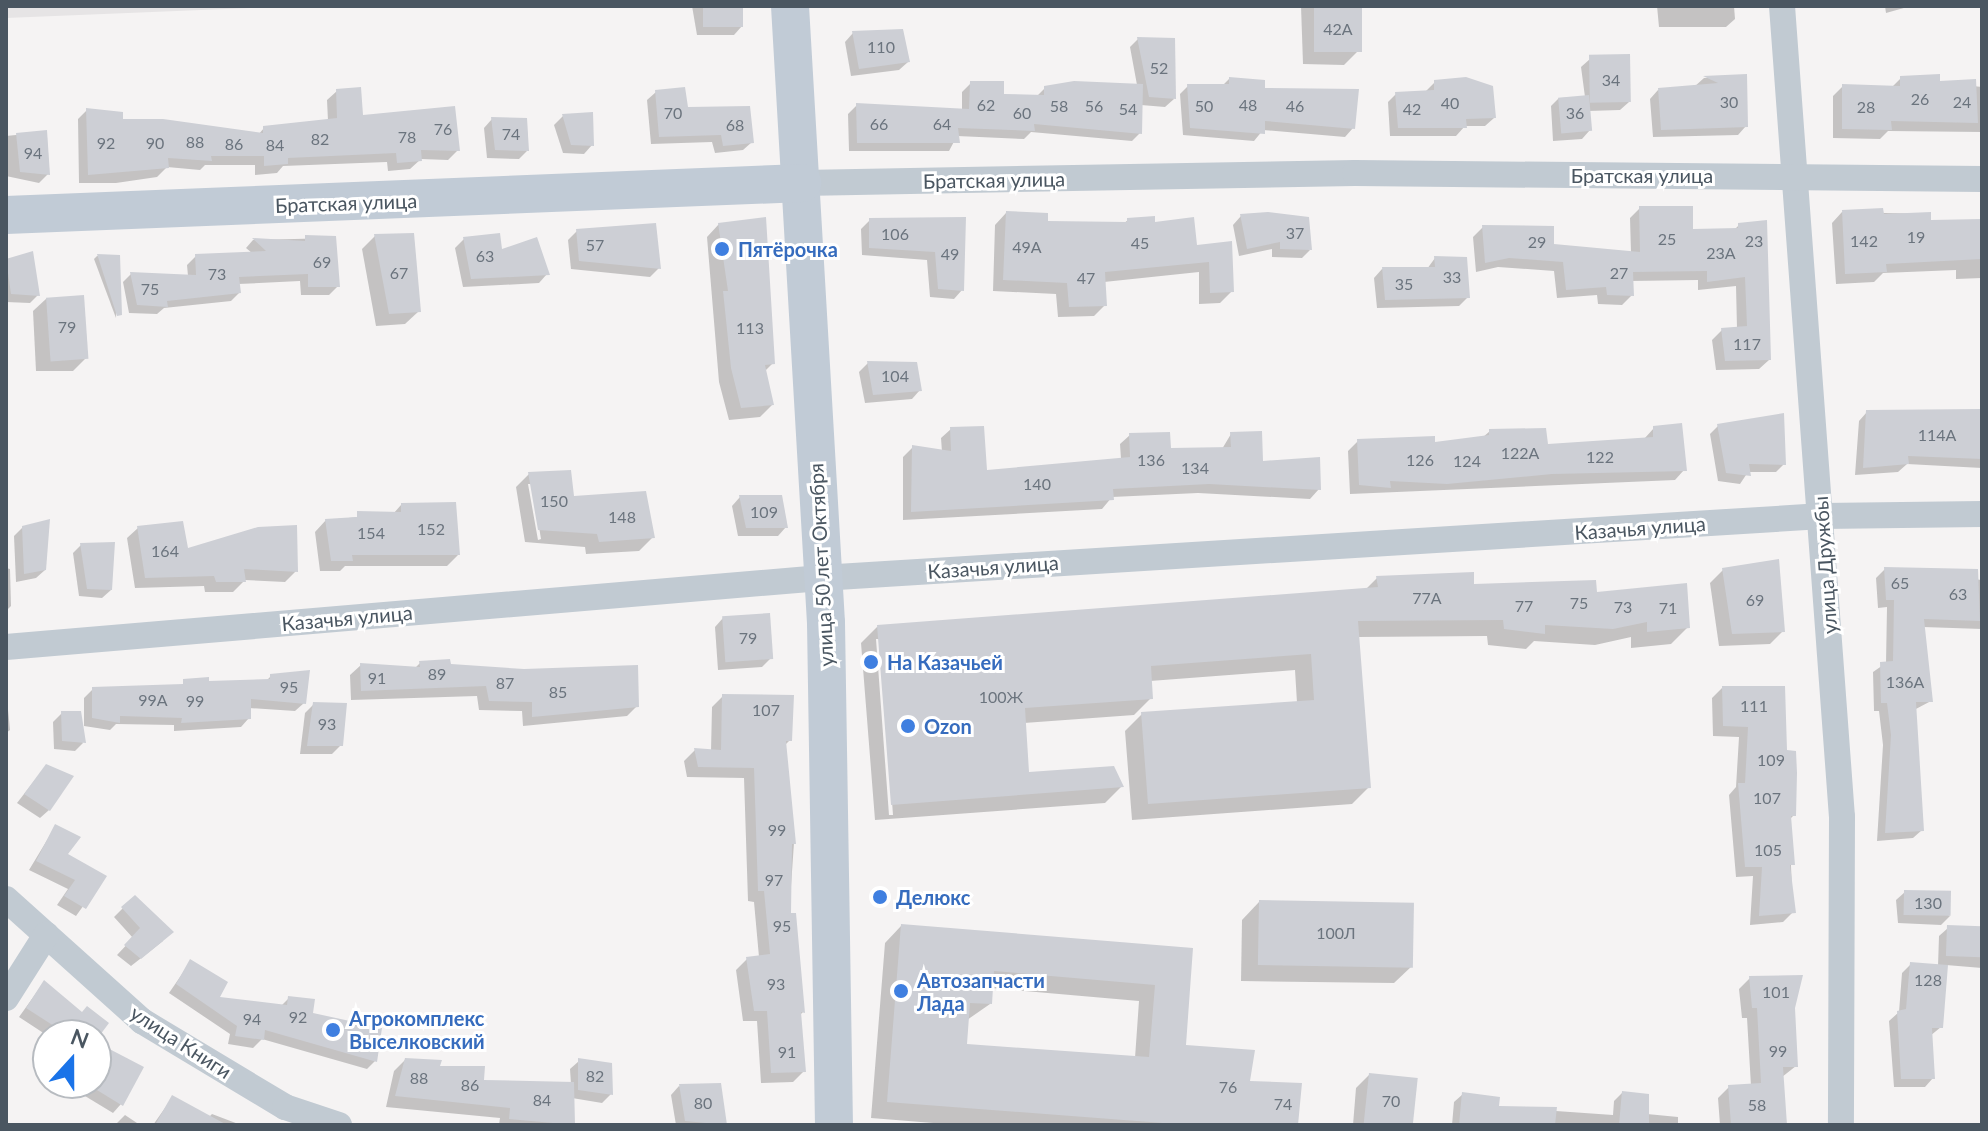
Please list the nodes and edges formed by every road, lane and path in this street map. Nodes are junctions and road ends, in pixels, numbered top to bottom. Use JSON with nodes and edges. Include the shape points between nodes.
{"nodes":[{"id":1,"x":790,"y":6,"type":"edge"},
{"id":2,"x":1782,"y":6,"type":"edge"},
{"id":3,"x":1794,"y":176,"type":"junction"},
{"id":4,"x":1982,"y":179,"type":"edge"},
{"id":5,"x":802,"y":183,"type":"junction"},
{"id":6,"x":6,"y":215,"type":"edge"},
{"id":7,"x":1982,"y":514,"type":"edge"},
{"id":8,"x":1822,"y":516,"type":"junction"},
{"id":9,"x":821,"y":578,"type":"junction"},
{"id":10,"x":6,"y":647,"type":"edge"},
{"id":11,"x":6,"y":899,"type":"edge"},
{"id":12,"x":46,"y":935,"type":"junction"},
{"id":13,"x":6,"y":998,"type":"edge"},
{"id":14,"x":339,"y":1125,"type":"edge"},
{"id":15,"x":834,"y":1125,"type":"edge"},
{"id":16,"x":1841,"y":1125,"type":"edge"}],
"edges":[{"from":1,"to":5,"type":"main road","name":"улица 50 лет Октября"},
{"from":2,"to":3,"type":"street","name":"улица Дружбы"},
{"from":3,"to":4,"type":"street","name":"Братская улица"},
{"from":3,"to":5,"type":"street","name":"Братская улица","via":[[1355,173]]},
{"from":3,"to":8,"type":"street","name":"улица Дружбы"},
{"from":5,"to":6,"type":"main road","name":"Братская улица"},
{"from":5,"to":9,"type":"main road","name":"улица 50 лет Октября"},
{"from":7,"to":8,"type":"street","name":"Казачья улица"},
{"from":8,"to":9,"type":"street","name":"Казачья улица"},
{"from":8,"to":16,"type":"street","name":"улица Дружбы","via":[[1842,817]]},
{"from":9,"to":10,"type":"street","name":"Казачья улица"},
{"from":9,"to":15,"type":"main road","name":"улица 50 лет Октября"},
{"from":11,"to":12,"type":"street","name":"улица Книги"},
{"from":12,"to":13,"type":"street"},
{"from":12,"to":14,"type":"street","name":"улица Книги","via":[[142,1021],[285,1107]]}]}
